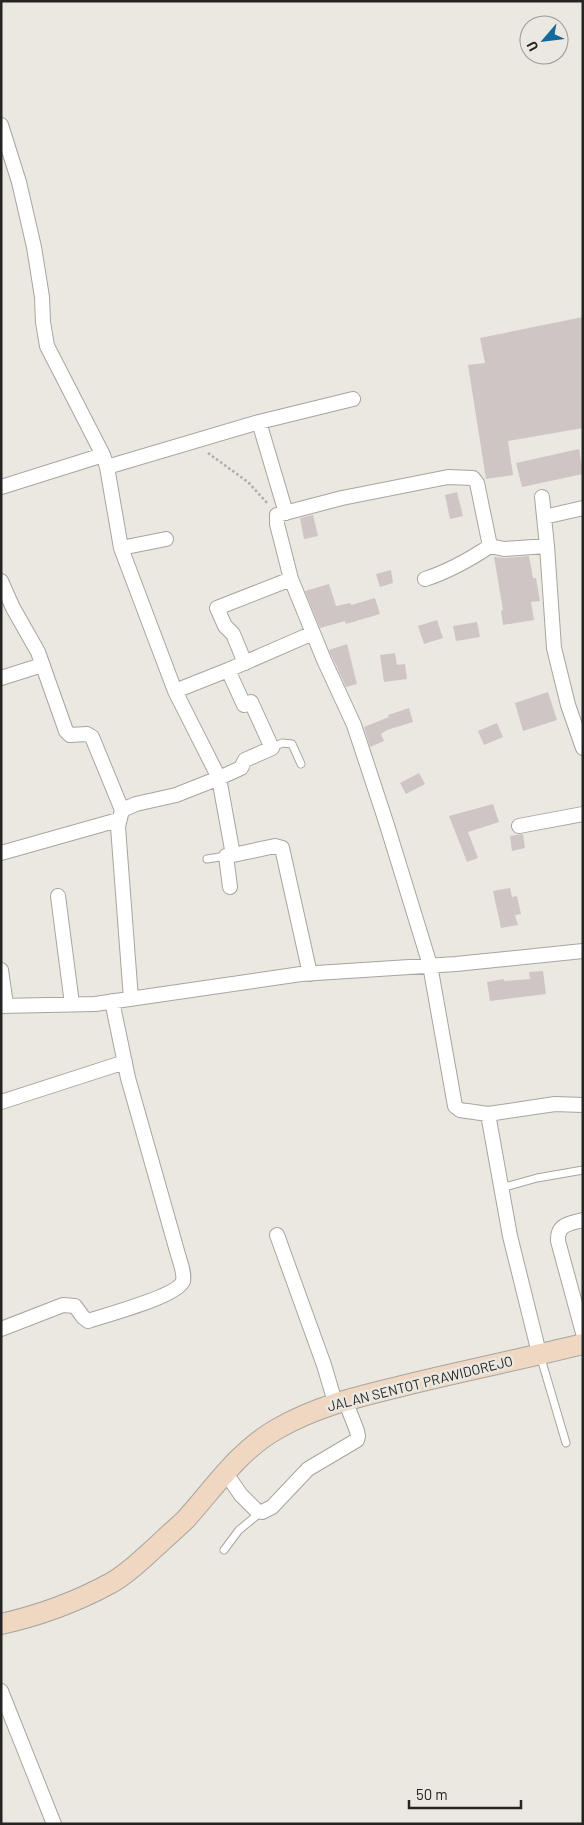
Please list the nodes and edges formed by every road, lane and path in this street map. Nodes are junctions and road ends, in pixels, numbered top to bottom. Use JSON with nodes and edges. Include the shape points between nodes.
{"nodes":[{"id":1,"x":1,"y":125,"type":"edge"},
{"id":2,"x":353,"y":400,"type":"dead end"},
{"id":3,"x":259,"y":422,"type":"junction"},
{"id":4,"x":205,"y":450,"type":"dead end"},
{"id":5,"x":105,"y":461,"type":"junction"},
{"id":6,"x":1,"y":487,"type":"edge"},
{"id":7,"x":542,"y":497,"type":"dead end"},
{"id":8,"x":583,"y":508,"type":"edge"},
{"id":9,"x":281,"y":514,"type":"junction"},
{"id":10,"x":544,"y":517,"type":"junction"},
{"id":11,"x":166,"y":539,"type":"dead end"},
{"id":12,"x":490,"y":546,"type":"junction"},
{"id":13,"x":547,"y":546,"type":"junction"},
{"id":14,"x":121,"y":548,"type":"junction"},
{"id":15,"x":291,"y":579,"type":"junction"},
{"id":16,"x":425,"y":579,"type":"dead end"},
{"id":17,"x":1,"y":581,"type":"edge"},
{"id":18,"x":313,"y":634,"type":"junction"},
{"id":19,"x":245,"y":663,"type":"junction"},
{"id":20,"x":42,"y":665,"type":"junction"},
{"id":21,"x":228,"y":670,"type":"junction"},
{"id":22,"x":1,"y":678,"type":"edge"},
{"id":23,"x":176,"y":691,"type":"junction"},
{"id":24,"x":272,"y":748,"type":"junction"},
{"id":25,"x":583,"y":748,"type":"edge"},
{"id":26,"x":301,"y":764,"type":"dead end"},
{"id":27,"x":219,"y":778,"type":"junction"},
{"id":28,"x":583,"y":814,"type":"edge"},
{"id":29,"x":120,"y":815,"type":"junction"},
{"id":30,"x":519,"y":826,"type":"dead end"},
{"id":31,"x":1,"y":853,"type":"edge"},
{"id":32,"x":229,"y":855,"type":"junction"},
{"id":33,"x":207,"y":859,"type":"dead end"},
{"id":34,"x":230,"y":887,"type":"dead end"},
{"id":35,"x":58,"y":896,"type":"dead end"},
{"id":36,"x":583,"y":951,"type":"edge"},
{"id":37,"x":430,"y":965,"type":"junction"},
{"id":38,"x":1,"y":970,"type":"edge"},
{"id":39,"x":310,"y":974,"type":"junction"},
{"id":40,"x":131,"y":998,"type":"junction"},
{"id":41,"x":112,"y":1001,"type":"junction"},
{"id":42,"x":72,"y":1004,"type":"junction"},
{"id":43,"x":4,"y":1006,"type":"edge"},
{"id":44,"x":125,"y":1062,"type":"junction"},
{"id":45,"x":1,"y":1102,"type":"edge"},
{"id":46,"x":583,"y":1105,"type":"edge"},
{"id":47,"x":488,"y":1114,"type":"junction"},
{"id":48,"x":583,"y":1170,"type":"edge"},
{"id":49,"x":501,"y":1188,"type":"junction"},
{"id":50,"x":583,"y":1220,"type":"edge"},
{"id":51,"x":277,"y":1236,"type":"dead end"},
{"id":52,"x":1,"y":1329,"type":"edge"},
{"id":53,"x":583,"y":1333,"type":"edge"},
{"id":54,"x":583,"y":1344,"type":"edge"},
{"id":55,"x":540,"y":1357,"type":"junction"},
{"id":56,"x":344,"y":1405,"type":"junction"},
{"id":57,"x":566,"y":1443,"type":"dead end"},
{"id":58,"x":227,"y":1475,"type":"junction"},
{"id":59,"x":262,"y":1512,"type":"junction"},
{"id":60,"x":224,"y":1550,"type":"dead end"},
{"id":61,"x":1,"y":1624,"type":"edge"},
{"id":62,"x":1,"y":1691,"type":"edge"},
{"id":63,"x":54,"y":1824,"type":"edge"}],
"edges":[{"from":1,"to":5,"type":"street","via":[[34,247],[48,346]]},
{"from":2,"to":3,"type":"street"},
{"from":3,"to":5,"type":"street"},
{"from":3,"to":9,"type":"street"},
{"from":4,"to":9,"type":"path","via":[[248,482]]},
{"from":5,"to":6,"type":"street"},
{"from":5,"to":14,"type":"street"},
{"from":7,"to":10,"type":"street"},
{"from":8,"to":10,"type":"street"},
{"from":9,"to":12,"type":"street","via":[[448,477],[473,478],[477,483]]},
{"from":9,"to":15,"type":"street","via":[[277,524]]},
{"from":10,"to":13,"type":"street"},
{"from":11,"to":14,"type":"street"},
{"from":12,"to":13,"type":"street","via":[[504,549]]},
{"from":12,"to":16,"type":"street","via":[[466,563]]},
{"from":13,"to":25,"type":"street","via":[[554,648]]},
{"from":14,"to":23,"type":"street"},
{"from":15,"to":18,"type":"street"},
{"from":15,"to":19,"type":"street","via":[[217,608]]},
{"from":17,"to":20,"type":"street"},
{"from":18,"to":19,"type":"street"},
{"from":18,"to":37,"type":"street","via":[[354,725]]},
{"from":19,"to":21,"type":"street"},
{"from":20,"to":22,"type":"street"},
{"from":20,"to":29,"type":"street","via":[[67,733],[92,737]]},
{"from":21,"to":23,"type":"street"},
{"from":21,"to":24,"type":"street","via":[[244,705],[251,702]]},
{"from":23,"to":27,"type":"street"},
{"from":24,"to":26,"type":"lane","via":[[282,743],[292,744]]},
{"from":24,"to":27,"type":"street","via":[[244,760],[241,768]]},
{"from":27,"to":29,"type":"street","via":[[176,795],[136,804]]},
{"from":27,"to":32,"type":"street"},
{"from":28,"to":30,"type":"street"},
{"from":29,"to":31,"type":"street"},
{"from":29,"to":40,"type":"street"},
{"from":32,"to":33,"type":"lane"},
{"from":32,"to":34,"type":"street"},
{"from":32,"to":39,"type":"street","via":[[275,846],[282,848]]},
{"from":35,"to":42,"type":"street"},
{"from":36,"to":37,"type":"street"},
{"from":37,"to":39,"type":"street"},
{"from":37,"to":47,"type":"street","via":[[455,1106],[460,1110]]},
{"from":38,"to":43,"type":"street"},
{"from":39,"to":40,"type":"street"},
{"from":40,"to":41,"type":"street"},
{"from":41,"to":42,"type":"street"},
{"from":41,"to":44,"type":"street"},
{"from":42,"to":43,"type":"street"},
{"from":44,"to":45,"type":"street"},
{"from":44,"to":52,"type":"street","via":[[184,1278],[181,1286],[162,1297],[88,1321],[75,1306],[63,1304]]},
{"from":46,"to":47,"type":"street","via":[[555,1104]]},
{"from":47,"to":49,"type":"street"},
{"from":48,"to":49,"type":"lane"},
{"from":49,"to":55,"type":"street"},
{"from":50,"to":53,"type":"street","via":[[561,1228],[558,1233]]},
{"from":51,"to":56,"type":"street","via":[[324,1365]]},
{"from":54,"to":55,"type":"main road","name":"JALAN SENTOT PRAWIDOREJO"},
{"from":55,"to":56,"type":"main road","name":"JALAN SENTOT PRAWIDOREJO"},
{"from":55,"to":57,"type":"lane"},
{"from":56,"to":58,"type":"main road","name":"JALAN SENTOT PRAWIDOREJO","via":[[306,1413],[275,1430],[248,1449]]},
{"from":56,"to":59,"type":"street","via":[[357,1431],[357,1440],[308,1468],[272,1507]]},
{"from":58,"to":59,"type":"street","via":[[241,1495]]},
{"from":58,"to":61,"type":"main road","name":"JALAN SENTOT PRAWIDOREJO","via":[[185,1519],[112,1583],[82,1597]]},
{"from":59,"to":60,"type":"lane","via":[[239,1530]]},
{"from":62,"to":63,"type":"street"}]}
